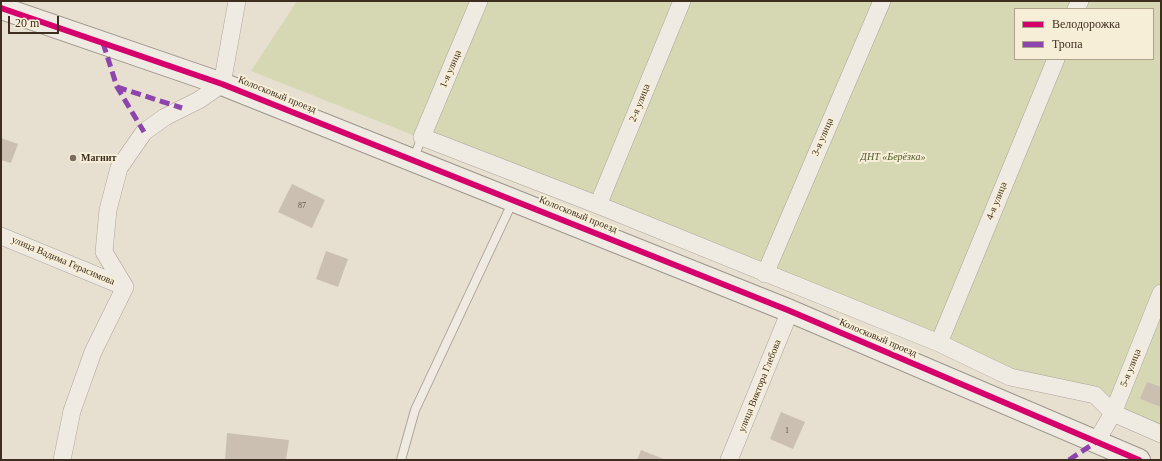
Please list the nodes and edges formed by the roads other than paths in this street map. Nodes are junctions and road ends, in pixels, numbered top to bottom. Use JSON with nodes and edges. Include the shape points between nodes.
{"nodes":[{"id":1,"x":237,"y":1,"type":"edge"},
{"id":2,"x":479,"y":1,"type":"edge"},
{"id":3,"x":682,"y":1,"type":"edge"},
{"id":4,"x":882,"y":1,"type":"edge"},
{"id":5,"x":1,"y":8,"type":"edge"},
{"id":6,"x":1056,"y":60,"type":"edge"},
{"id":7,"x":222,"y":84,"type":"junction"},
{"id":8,"x":422,"y":137,"type":"junction"},
{"id":9,"x":413,"y":160,"type":"junction"},
{"id":10,"x":514,"y":200,"type":"junction"},
{"id":11,"x":598,"y":205,"type":"junction"},
{"id":12,"x":1,"y":236,"type":"edge"},
{"id":13,"x":765,"y":274,"type":"junction"},
{"id":14,"x":125,"y":287,"type":"junction"},
{"id":15,"x":1161,"y":293,"type":"edge"},
{"id":16,"x":790,"y":311,"type":"junction"},
{"id":17,"x":939,"y":344,"type":"junction"},
{"id":18,"x":1112,"y":413,"type":"junction"},
{"id":19,"x":1161,"y":434,"type":"edge"},
{"id":20,"x":1096,"y":442,"type":"junction"},
{"id":21,"x":62,"y":460,"type":"edge"},
{"id":22,"x":401,"y":460,"type":"edge"},
{"id":23,"x":729,"y":460,"type":"edge"},
{"id":24,"x":1139,"y":460,"type":"edge"}],
"edges":[{"from":1,"to":7,"type":"street"},
{"from":2,"to":8,"type":"street","name":"1-я улица"},
{"from":3,"to":11,"type":"street","name":"2-я улица"},
{"from":4,"to":13,"type":"street","name":"3-я улица"},
{"from":5,"to":7,"type":"street","name":"Колосковый проезд"},
{"from":6,"to":17,"type":"street","name":"4-я улица"},
{"from":7,"to":9,"type":"street","name":"Колосковый проезд"},
{"from":7,"to":14,"type":"street","via":[[144,132],[119,168],[108,210],[104,252]]},
{"from":8,"to":9,"type":"lane"},
{"from":8,"to":11,"type":"street"},
{"from":9,"to":10,"type":"street","name":"Колосковый проезд"},
{"from":10,"to":16,"type":"street","name":"Колосковый проезд"},
{"from":10,"to":22,"type":"lane","via":[[415,410]]},
{"from":11,"to":13,"type":"street"},
{"from":12,"to":14,"type":"street","name":"улица Вадима Герасимова"},
{"from":13,"to":17,"type":"street"},
{"from":14,"to":21,"type":"street","via":[[93,352],[72,411]]},
{"from":15,"to":18,"type":"street","name":"5-я улица"},
{"from":16,"to":20,"type":"street","name":"Колосковый проезд"},
{"from":16,"to":23,"type":"street","name":"улица Виктора Глебова"},
{"from":17,"to":18,"type":"street","via":[[1010,377],[1095,395]]},
{"from":18,"to":19,"type":"street"},
{"from":18,"to":20,"type":"street","name":"5-я улица"},
{"from":20,"to":24,"type":"street","name":"Колосковый проезд"}]}
